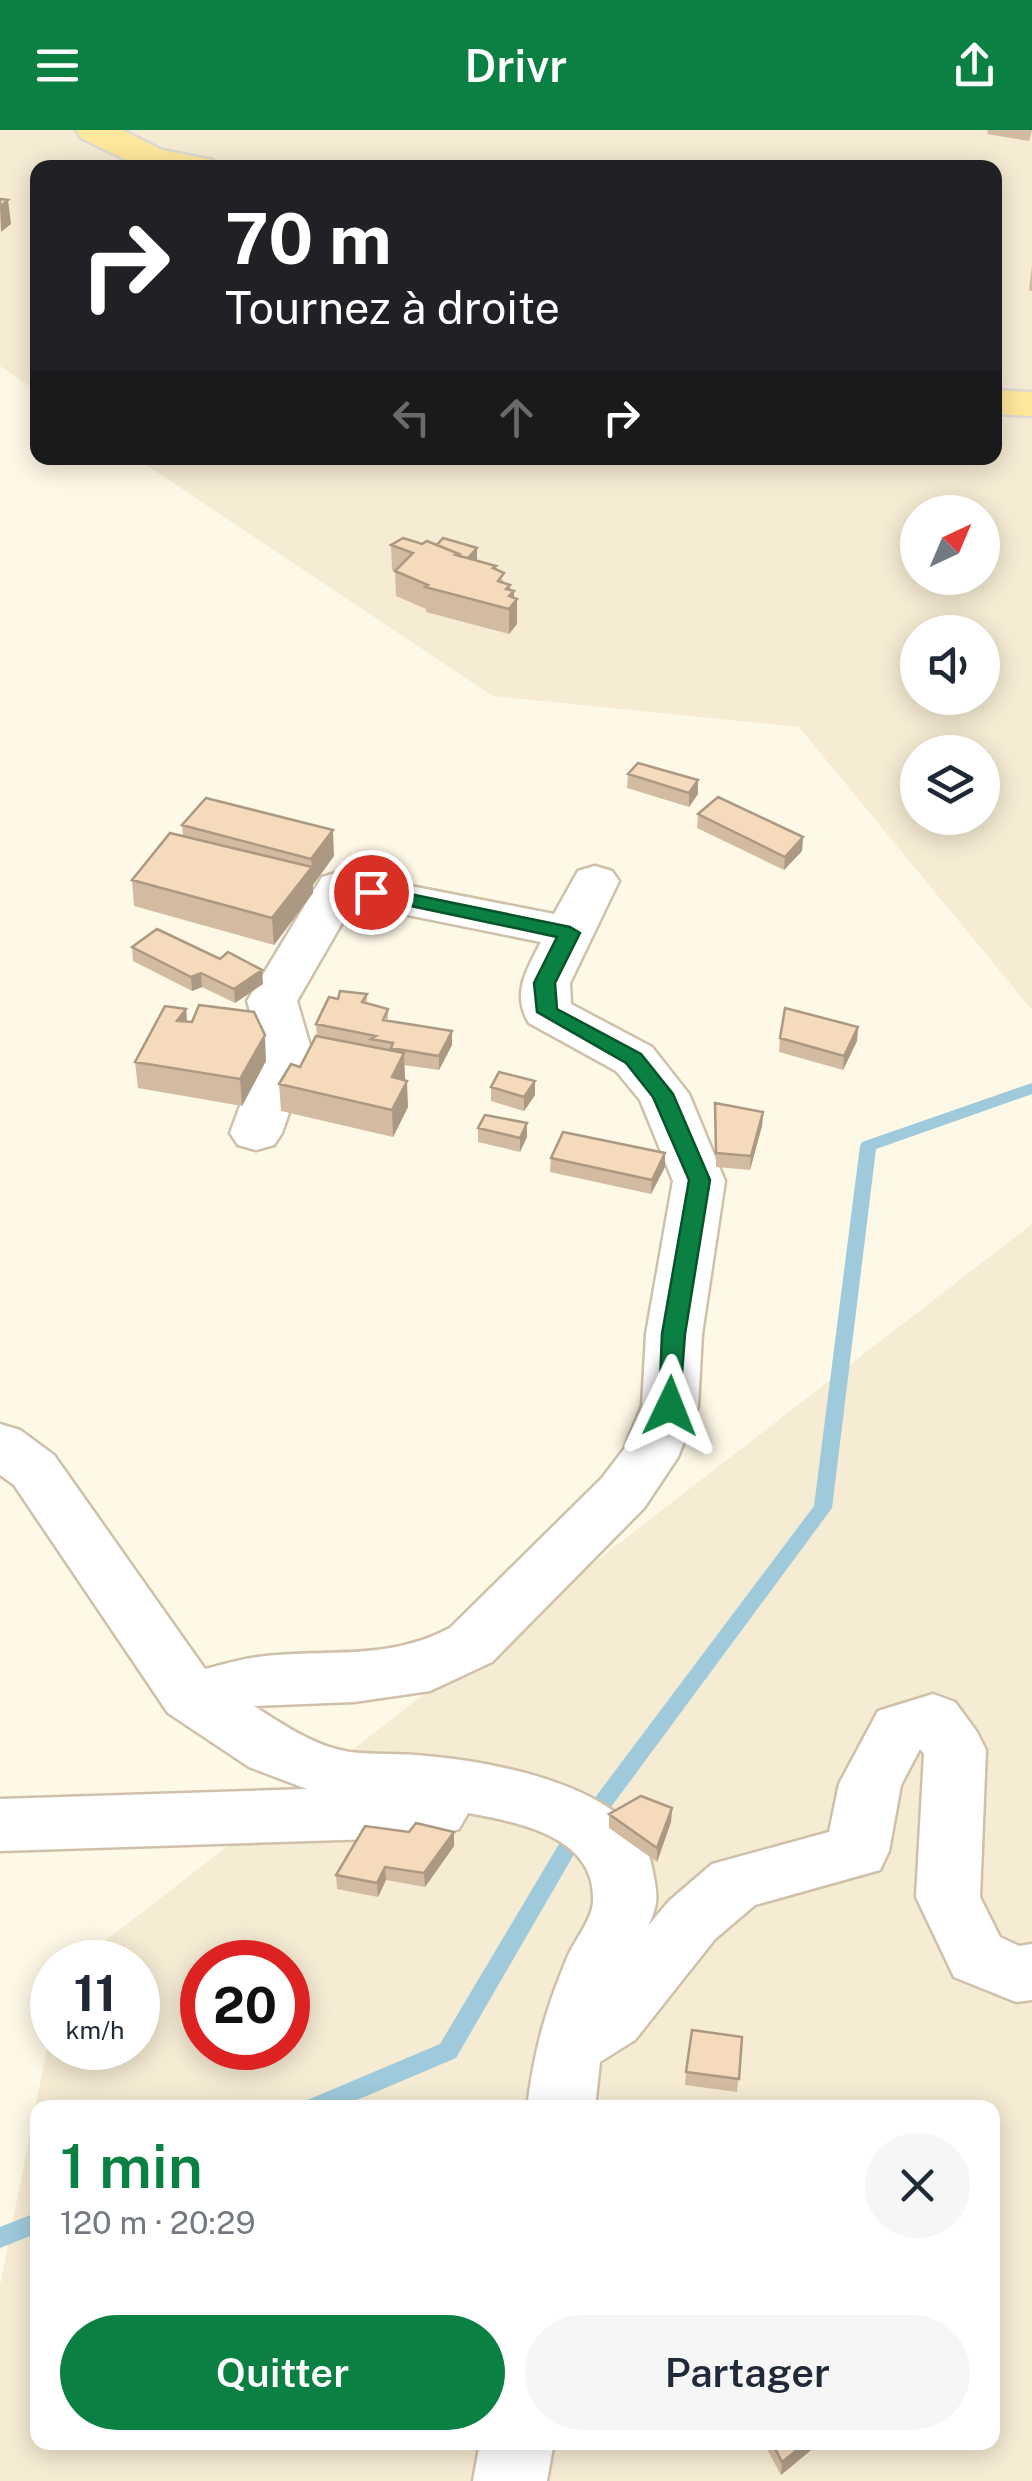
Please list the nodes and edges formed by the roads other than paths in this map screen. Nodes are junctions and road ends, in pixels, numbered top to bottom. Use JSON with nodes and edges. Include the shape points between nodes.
{"nodes":[{"id":1,"x":94,"y":130,"type":"edge"},
{"id":2,"x":157,"y":160,"type":"edge"},
{"id":3,"x":1002,"y":402,"type":"edge"},
{"id":4,"x":1032,"y":404,"type":"edge"},
{"id":5,"x":596,"y":882,"type":"dead end"},
{"id":6,"x":570,"y":933,"type":"junction"},
{"id":7,"x":256,"y":1133,"type":"dead end"},
{"id":8,"x":0,"y":1445,"type":"edge"},
{"id":9,"x":190,"y":1696,"type":"junction"},
{"id":10,"x":535,"y":1804,"type":"junction"},
{"id":11,"x":0,"y":1826,"type":"edge"},
{"id":12,"x":1032,"y":1972,"type":"edge"},
{"id":13,"x":565,"y":2077,"type":"edge"},
{"id":14,"x":516,"y":2450,"type":"edge"},
{"id":15,"x":510,"y":2481,"type":"edge"}],
"edges":[{"from":1,"to":2,"type":"main road"},
{"from":3,"to":4,"type":"main road"},
{"from":5,"to":6,"type":"street"},
{"from":6,"to":7,"type":"street","via":[[340,887],[272,1001],[286,1049]]},
{"from":6,"to":9,"type":"street","via":[[544,983],[547,1012],[634,1058],[663,1094],[700,1180],[674,1334],[670,1406],[649,1457],[622,1493],[471,1645],[430,1667],[259,1682]]},
{"from":8,"to":9,"type":"street","via":[[34,1470]]},
{"from":9,"to":10,"type":"street","via":[[271,1749],[344,1777],[427,1782]]},
{"from":10,"to":11,"type":"street","via":[[373,1816]]},
{"from":10,"to":13,"type":"street","via":[[575,1817],[618,1855],[626,1905],[600,1957]]},
{"from":12,"to":13,"type":"street","via":[[1016,1974],[977,1956],[948,1898],[955,1750],[933,1719],[900,1728],[870,1784],[857,1851],[735,1883],[692,1920]]},
{"from":14,"to":15,"type":"street"}]}
